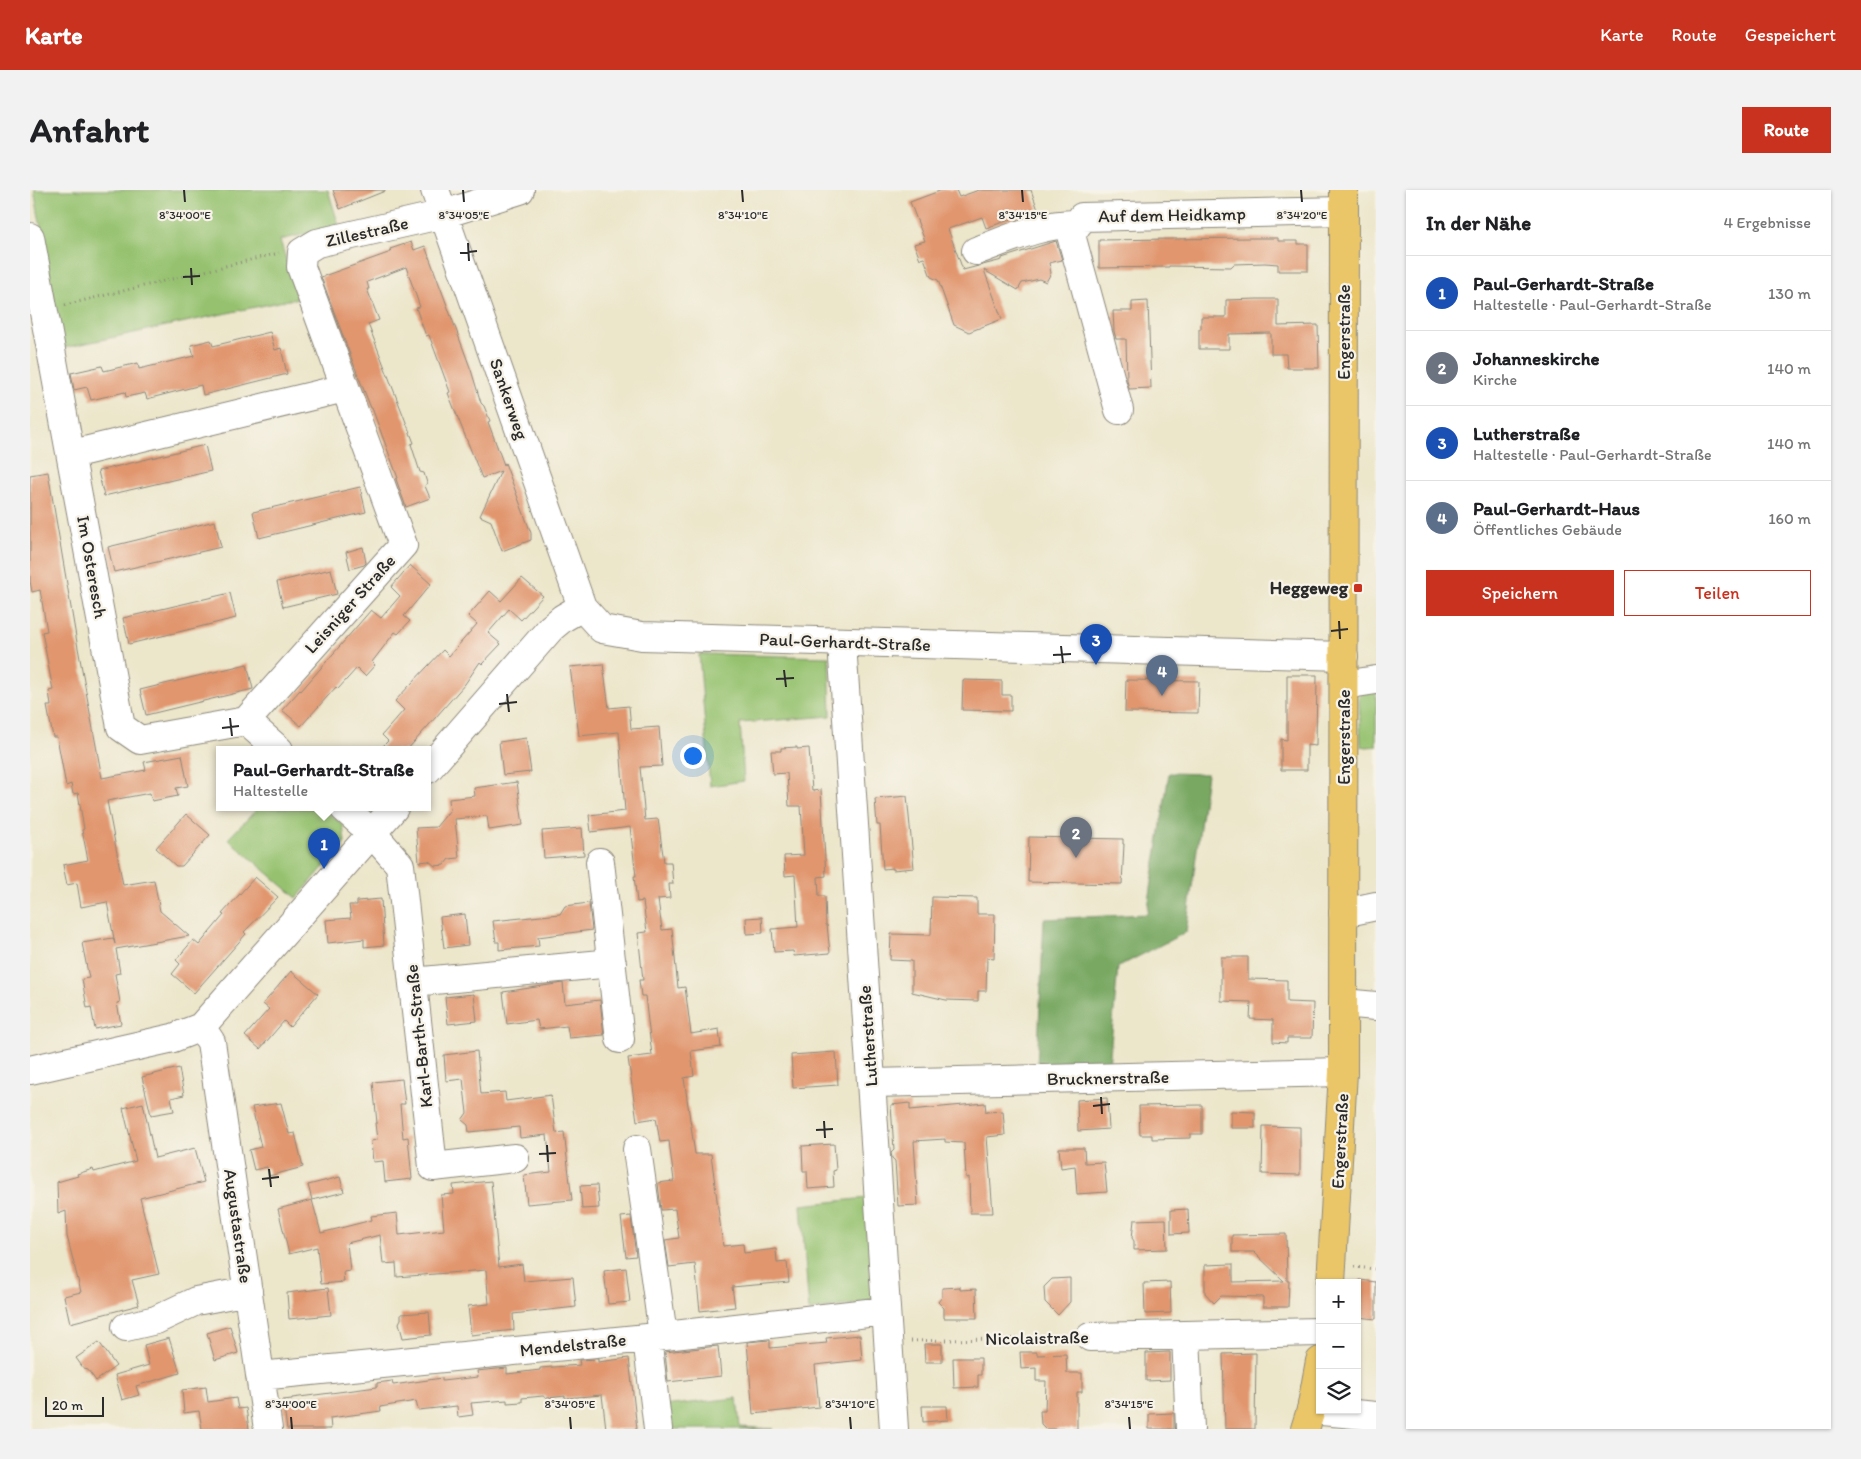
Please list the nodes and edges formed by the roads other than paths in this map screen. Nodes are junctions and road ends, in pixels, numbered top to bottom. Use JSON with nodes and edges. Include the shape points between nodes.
{"nodes":[{"id":1,"x":520,"y":190,"type":"edge"},
{"id":2,"x":1344,"y":200,"type":"edge"},
{"id":3,"x":440,"y":202,"type":"edge"},
{"id":4,"x":1078,"y":224,"type":"junction"},
{"id":5,"x":30,"y":237,"type":"edge"},
{"id":6,"x":976,"y":251,"type":"dead end"},
{"id":7,"x":302,"y":252,"type":"joint"},
{"id":8,"x":345,"y":388,"type":"junction"},
{"id":9,"x":1119,"y":410,"type":"dead end"},
{"id":10,"x":72,"y":454,"type":"junction"},
{"id":11,"x":582,"y":607,"type":"junction"},
{"id":12,"x":842,"y":642,"type":"junction"},
{"id":13,"x":1344,"y":656,"type":"junction"},
{"id":14,"x":1376,"y":680,"type":"edge"},
{"id":15,"x":1344,"y":685,"type":"junction"},
{"id":16,"x":246,"y":721,"type":"junction"},
{"id":17,"x":274,"y":746,"type":"edge"},
{"id":18,"x":431,"y":766,"type":"edge"},
{"id":19,"x":347,"y":811,"type":"edge"},
{"id":20,"x":391,"y":811,"type":"edge"},
{"id":21,"x":372,"y":833,"type":"junction"},
{"id":22,"x":600,"y":862,"type":"dead end"},
{"id":23,"x":1376,"y":906,"type":"edge"},
{"id":24,"x":1343,"y":913,"type":"junction"},
{"id":25,"x":612,"y":962,"type":"junction"},
{"id":26,"x":413,"y":982,"type":"junction"},
{"id":27,"x":1343,"y":1003,"type":"junction"},
{"id":28,"x":1376,"y":1006,"type":"edge"},
{"id":29,"x":201,"y":1027,"type":"junction"},
{"id":30,"x":620,"y":1039,"type":"dead end"},
{"id":31,"x":30,"y":1070,"type":"edge"},
{"id":32,"x":1343,"y":1072,"type":"junction"},
{"id":33,"x":872,"y":1083,"type":"junction"},
{"id":34,"x":638,"y":1149,"type":"dead end"},
{"id":35,"x":515,"y":1158,"type":"dead end"},
{"id":36,"x":1331,"y":1279,"type":"edge"},
{"id":37,"x":248,"y":1291,"type":"junction"},
{"id":38,"x":885,"y":1310,"type":"junction"},
{"id":39,"x":126,"y":1327,"type":"dead end"},
{"id":40,"x":1316,"y":1332,"type":"edge"},
{"id":41,"x":1186,"y":1335,"type":"junction"},
{"id":42,"x":655,"y":1336,"type":"junction"},
{"id":43,"x":1090,"y":1337,"type":"road end"},
{"id":44,"x":1318,"y":1369,"type":"edge"},
{"id":45,"x":260,"y":1376,"type":"junction"},
{"id":46,"x":1376,"y":1416,"type":"edge"},
{"id":47,"x":1308,"y":1420,"type":"edge"},
{"id":48,"x":268,"y":1429,"type":"edge"},
{"id":49,"x":658,"y":1429,"type":"edge"},
{"id":50,"x":894,"y":1429,"type":"edge"},
{"id":51,"x":1190,"y":1429,"type":"edge"}],
"edges":[{"from":1,"to":3,"type":"street","name":"Zillestraße"},
{"from":2,"to":4,"type":"street","name":"Auf dem Heidkamp","via":[[1082,217]]},
{"from":2,"to":13,"type":"main road","name":"Engerstraße"},
{"from":3,"to":7,"type":"street","name":"Zillestraße","via":[[317,243]]},
{"from":3,"to":11,"type":"street","name":"Sankerweg"},
{"from":4,"to":6,"type":"street","via":[[1046,226]]},
{"from":4,"to":9,"type":"street","name":"Auf dem Heidkamp","via":[[1071,235]]},
{"from":5,"to":10,"type":"street","name":"Im Osteresch"},
{"from":7,"to":8,"type":"street","name":"Leisniger Straße","via":[[301,267]]},
{"from":8,"to":10,"type":"street"},
{"from":8,"to":16,"type":"street","name":"Leisniger Straße","via":[[403,545]]},
{"from":10,"to":16,"type":"street","name":"Im Osteresch","via":[[121,727],[140,740]]},
{"from":11,"to":12,"type":"street","name":"Paul-Gerhardt-Straße","via":[[602,628],[642,636]]},
{"from":11,"to":18,"type":"street","via":[[550,628]]},
{"from":12,"to":13,"type":"street","name":"Paul-Gerhardt-Straße"},
{"from":12,"to":33,"type":"street","name":"Lutherstraße"},
{"from":13,"to":15,"type":"main road","name":"Engerstraße"},
{"from":14,"to":15,"type":"street"},
{"from":15,"to":24,"type":"main road","name":"Engerstraße"},
{"from":16,"to":17,"type":"street"},
{"from":19,"to":21,"type":"street"},
{"from":20,"to":21,"type":"street"},
{"from":21,"to":26,"type":"street","name":"Karl-Barth-Straße","via":[[400,865]]},
{"from":21,"to":29,"type":"street"},
{"from":22,"to":25,"type":"street"},
{"from":23,"to":24,"type":"street"},
{"from":24,"to":27,"type":"main road","name":"Engerstraße"},
{"from":25,"to":26,"type":"street"},
{"from":25,"to":30,"type":"street"},
{"from":26,"to":35,"type":"street","name":"Karl-Barth-Straße","via":[[433,1167]]},
{"from":27,"to":28,"type":"street"},
{"from":27,"to":32,"type":"main road","name":"Engerstraße"},
{"from":29,"to":31,"type":"street","via":[[173,1038]]},
{"from":29,"to":37,"type":"street","name":"Augustastraße","via":[[211,1042]]},
{"from":32,"to":33,"type":"street","name":"Brucknerstraße"},
{"from":32,"to":36,"type":"main road","name":"Engerstraße"},
{"from":33,"to":38,"type":"street","name":"Lutherstraße"},
{"from":34,"to":42,"type":"street"},
{"from":37,"to":39,"type":"street","via":[[196,1301],[156,1320]]},
{"from":37,"to":45,"type":"street","name":"Augustastraße"},
{"from":38,"to":42,"type":"street","name":"Mendelstraße"},
{"from":38,"to":50,"type":"street","name":"Lutherstraße"},
{"from":40,"to":41,"type":"street","name":"Nicolaistraße"},
{"from":41,"to":43,"type":"street","name":"Nicolaistraße"},
{"from":41,"to":51,"type":"street"},
{"from":42,"to":45,"type":"street","name":"Mendelstraße"},
{"from":42,"to":49,"type":"street"},
{"from":44,"to":47,"type":"main road"},
{"from":45,"to":48,"type":"street","name":"Augustastraße"},
{"from":46,"to":47,"type":"street"}]}
